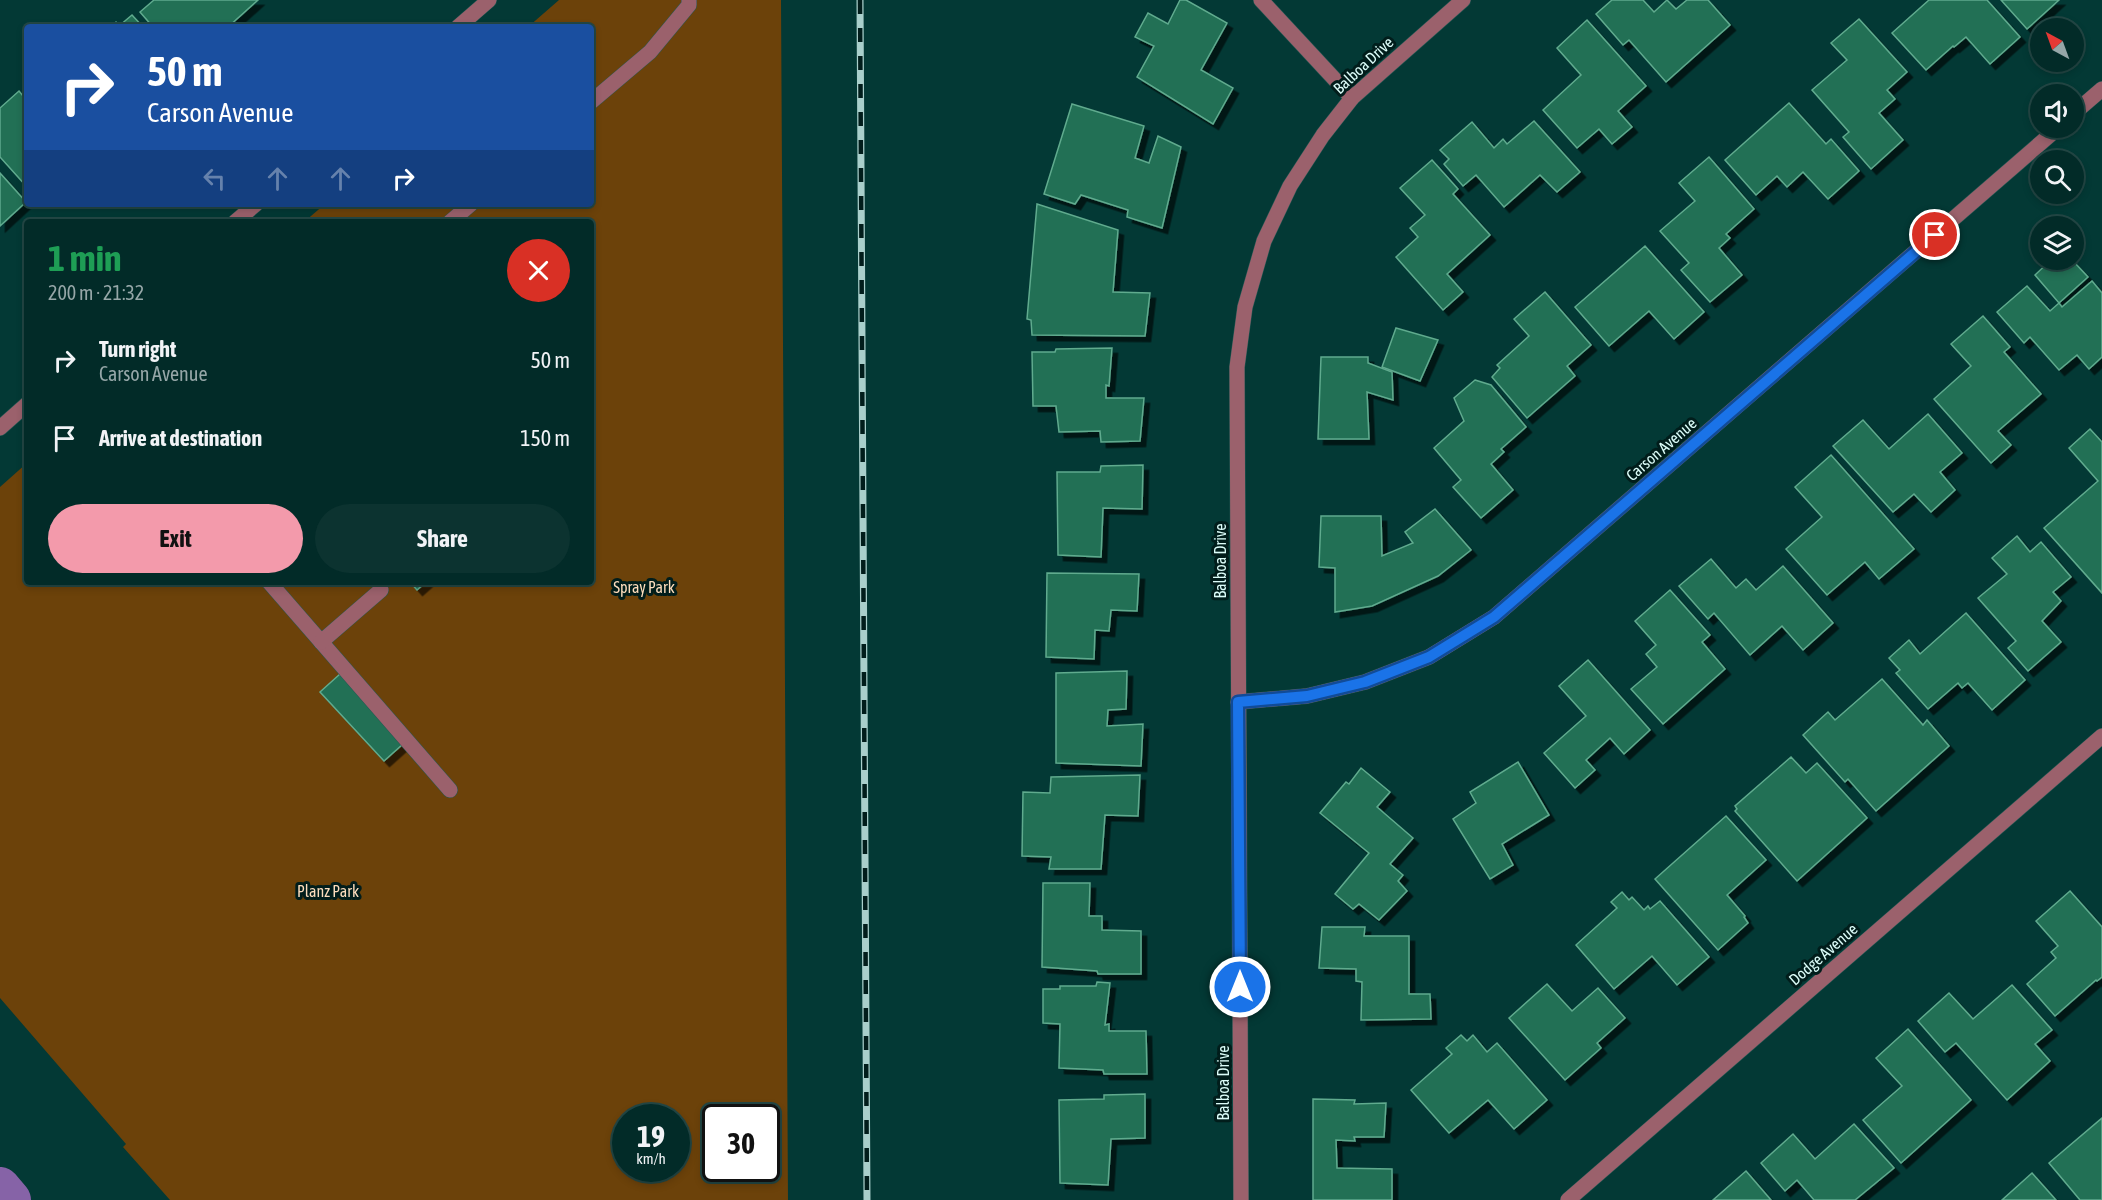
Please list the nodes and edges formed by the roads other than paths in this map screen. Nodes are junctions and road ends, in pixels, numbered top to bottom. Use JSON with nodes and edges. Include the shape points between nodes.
{"nodes":[{"id":1,"x":489,"y":0,"type":"edge"},
{"id":2,"x":689,"y":0,"type":"edge"},
{"id":3,"x":1261,"y":0,"type":"edge"},
{"id":4,"x":1463,"y":0,"type":"edge"},
{"id":5,"x":461,"y":24,"type":"edge"},
{"id":6,"x":2102,"y":89,"type":"edge"},
{"id":7,"x":1352,"y":98,"type":"junction"},
{"id":8,"x":594,"y":99,"type":"edge"},
{"id":9,"x":2084,"y":105,"type":"edge"},
{"id":10,"x":2046,"y":138,"type":"edge"},
{"id":11,"x":252,"y":207,"type":"edge"},
{"id":12,"x":468,"y":207,"type":"edge"},
{"id":13,"x":238,"y":219,"type":"edge"},
{"id":14,"x":454,"y":219,"type":"edge"},
{"id":15,"x":24,"y":407,"type":"edge"},
{"id":16,"x":0,"y":428,"type":"edge"},
{"id":17,"x":272,"y":585,"type":"edge"},
{"id":18,"x":381,"y":590,"type":"dead end"},
{"id":19,"x":321,"y":642,"type":"junction"},
{"id":20,"x":1238,"y":702,"type":"junction"},
{"id":21,"x":2102,"y":736,"type":"edge"},
{"id":22,"x":450,"y":790,"type":"dead end"},
{"id":23,"x":1241,"y":1200,"type":"edge"},
{"id":24,"x":1568,"y":1200,"type":"edge"}],
"edges":[{"from":1,"to":5,"type":"street"},
{"from":2,"to":8,"type":"street","via":[[650,52]]},
{"from":3,"to":7,"type":"street"},
{"from":4,"to":7,"type":"street","name":"Balboa Drive"},
{"from":6,"to":9,"type":"street"},
{"from":7,"to":20,"type":"street","name":"Balboa Drive","via":[[1290,186],[1264,241],[1245,307],[1237,367]]},
{"from":10,"to":20,"type":"street","name":"Carson Avenue","via":[[1494,617],[1429,657],[1365,682],[1307,696]]},
{"from":11,"to":13,"type":"street"},
{"from":12,"to":14,"type":"street"},
{"from":15,"to":16,"type":"street"},
{"from":17,"to":19,"type":"street"},
{"from":18,"to":19,"type":"street"},
{"from":19,"to":22,"type":"street"},
{"from":20,"to":23,"type":"street","name":"Balboa Drive"},
{"from":21,"to":24,"type":"street","name":"Dodge Avenue"}]}
